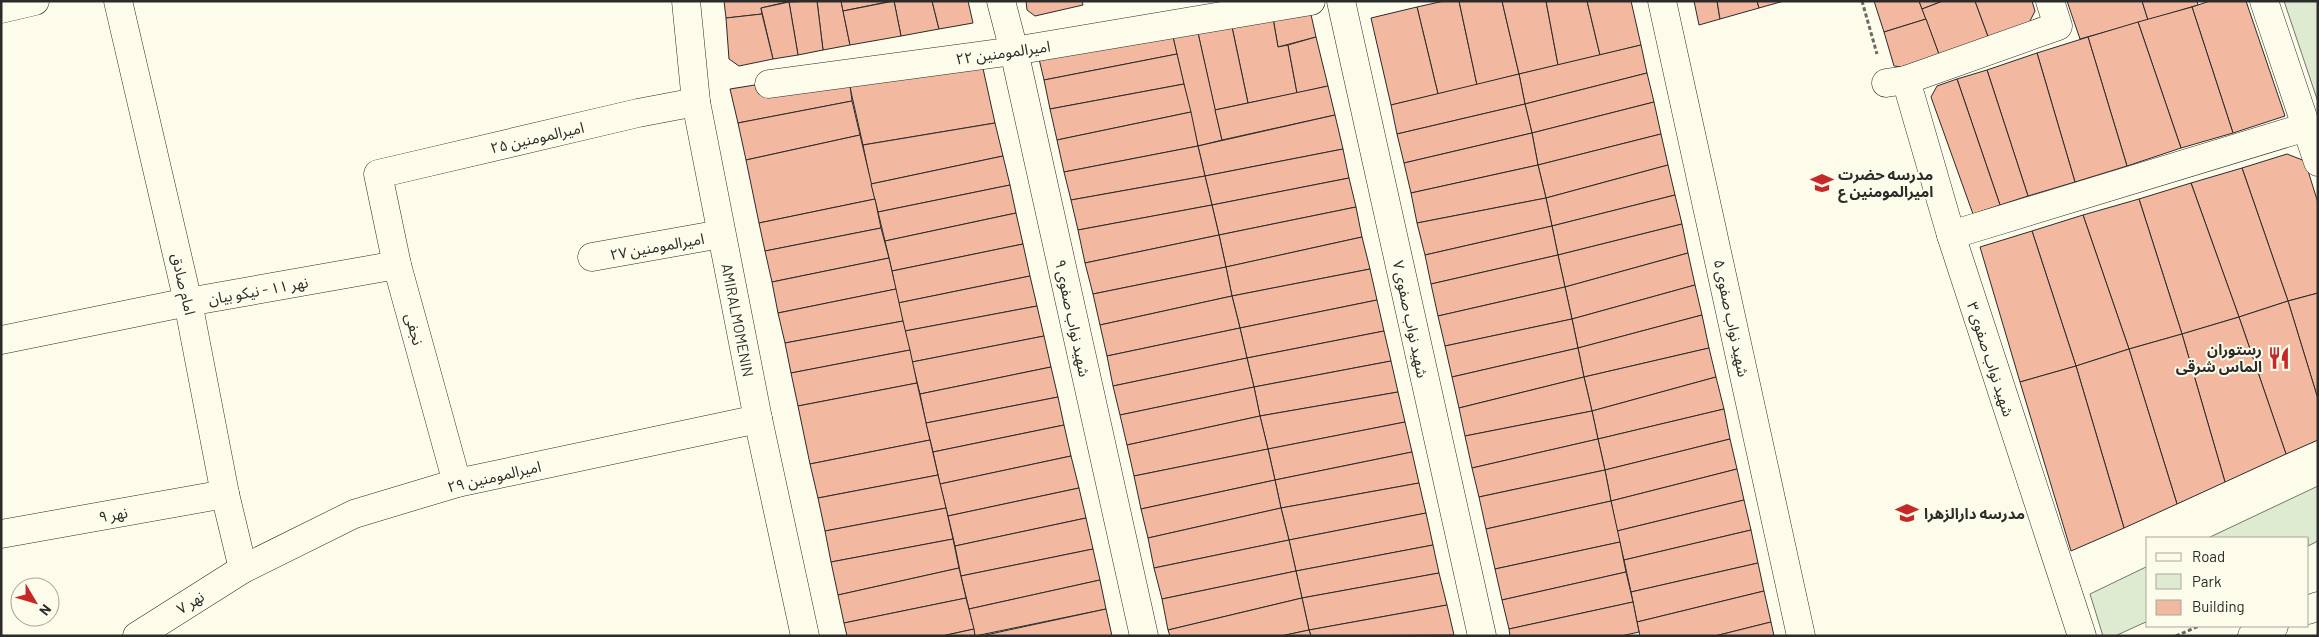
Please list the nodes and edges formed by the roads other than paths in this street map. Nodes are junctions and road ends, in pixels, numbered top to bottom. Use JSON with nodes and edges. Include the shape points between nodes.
{"nodes":[{"id":1,"x":36,"y":1,"type":"edge"},
{"id":2,"x":118,"y":1,"type":"edge"},
{"id":3,"x":686,"y":1,"type":"edge"},
{"id":4,"x":1001,"y":1,"type":"edge"},
{"id":5,"x":1311,"y":1,"type":"edge"},
{"id":6,"x":1341,"y":1,"type":"edge"},
{"id":7,"x":1662,"y":1,"type":"edge"},
{"id":8,"x":2050,"y":1,"type":"edge"},
{"id":9,"x":2264,"y":1,"type":"edge"},
{"id":10,"x":1,"y":9,"type":"edge"},
{"id":11,"x":1014,"y":51,"type":"junction"},
{"id":12,"x":769,"y":84,"type":"dead end"},
{"id":13,"x":696,"y":102,"type":"junction"},
{"id":14,"x":2306,"y":127,"type":"junction"},
{"id":15,"x":2318,"y":162,"type":"edge"},
{"id":16,"x":378,"y":174,"type":"joint"},
{"id":17,"x":721,"y":234,"type":"junction"},
{"id":18,"x":1951,"y":235,"type":"junction"},
{"id":19,"x":592,"y":257,"type":"dead end"},
{"id":20,"x":397,"y":265,"type":"junction"},
{"id":21,"x":188,"y":302,"type":"junction"},
{"id":22,"x":1,"y":340,"type":"edge"},
{"id":23,"x":758,"y":419,"type":"junction"},
{"id":24,"x":457,"y":483,"type":"junction"},
{"id":25,"x":225,"y":494,"type":"junction"},
{"id":26,"x":1,"y":534,"type":"edge"},
{"id":27,"x":243,"y":569,"type":"junction"},
{"id":28,"x":2272,"y":627,"type":"edge"},
{"id":29,"x":137,"y":636,"type":"edge"},
{"id":30,"x":804,"y":636,"type":"edge"},
{"id":31,"x":1144,"y":636,"type":"edge"},
{"id":32,"x":1482,"y":636,"type":"edge"},
{"id":33,"x":1801,"y":636,"type":"edge"},
{"id":34,"x":2082,"y":636,"type":"edge"},
{"id":35,"x":2252,"y":636,"type":"edge"}],
"edges":[{"from":1,"to":10,"type":"street"},
{"from":2,"to":21,"type":"street","name":"امام صادق"},
{"from":3,"to":13,"type":"street","name":"AMIRALMOMENIN"},
{"from":4,"to":11,"type":"street","name":"شهید نواب صفوی ۹"},
{"from":5,"to":11,"type":"street","name":"امیرالمومنین ۲۲"},
{"from":6,"to":32,"type":"street","name":"شهید نواب صفوی ۷"},
{"from":7,"to":33,"type":"street","name":"شهید نواب صفوی ۵"},
{"from":8,"to":18,"type":"street","name":"شهید نواب صفوی ۳","via":[[2058,26],[1896,82]]},
{"from":9,"to":14,"type":"street"},
{"from":11,"to":12,"type":"street","name":"امیرالمومنین ۲۲"},
{"from":11,"to":31,"type":"street","name":"شهید نواب صفوی ۹"},
{"from":13,"to":16,"type":"street","name":"امیرالمومنین ۲۵"},
{"from":13,"to":17,"type":"street","name":"AMIRALMOMENIN"},
{"from":14,"to":15,"type":"street"},
{"from":14,"to":18,"type":"street"},
{"from":16,"to":20,"type":"street","name":"نجفی"},
{"from":17,"to":19,"type":"street","name":"امیرالمومنین ۲۷"},
{"from":17,"to":23,"type":"street","name":"AMIRALMOMENIN"},
{"from":18,"to":34,"type":"street","name":"شهید نواب صفوی ۳"},
{"from":20,"to":21,"type":"street","name":"نهر ۱۱ - نیکو بیان"},
{"from":20,"to":24,"type":"street","name":"نجفی"},
{"from":21,"to":22,"type":"street","name":"نهر ۱۱ - نیکو بیان"},
{"from":21,"to":25,"type":"street","name":"امام صادق"},
{"from":23,"to":24,"type":"street","name":"امیرالمومنین ۲۹"},
{"from":23,"to":30,"type":"street","name":"AMIRALMOMENIN"},
{"from":24,"to":27,"type":"street","name":"امیرالمومنین ۲۹","via":[[354,514]]},
{"from":25,"to":26,"type":"street","name":"نهر ۹"},
{"from":25,"to":27,"type":"street","name":"امام صادق"},
{"from":27,"to":29,"type":"street","name":"نهر ۷"},
{"from":28,"to":35,"type":"street"}]}
